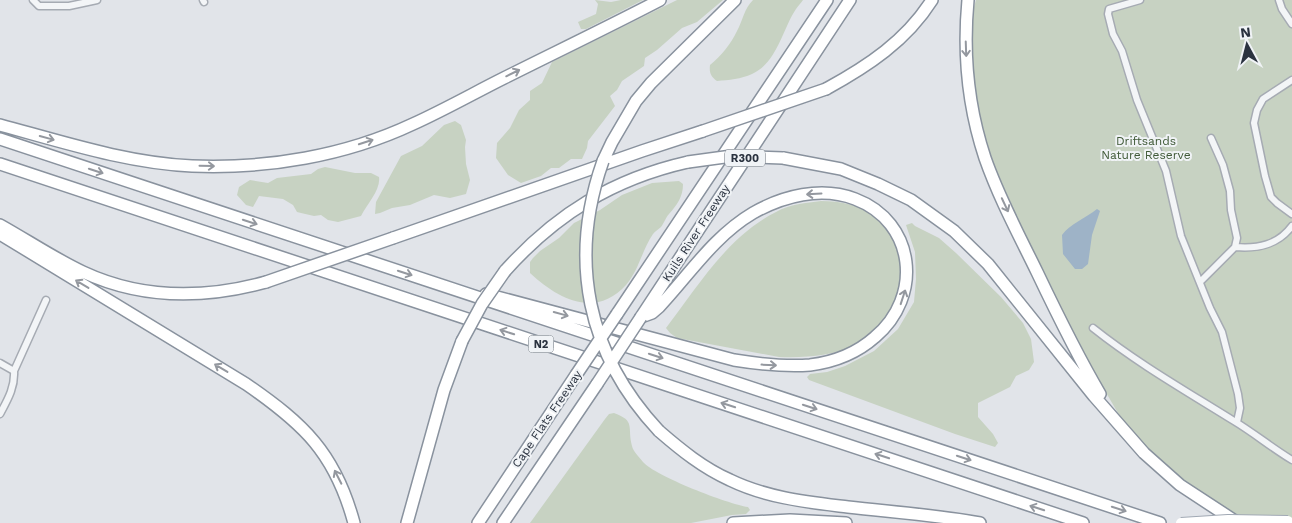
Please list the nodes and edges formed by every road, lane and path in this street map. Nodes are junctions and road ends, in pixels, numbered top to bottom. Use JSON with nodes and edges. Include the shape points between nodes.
{"nodes":[{"id":1,"x":32,"y":0,"type":"edge"},
{"id":2,"x":97,"y":0,"type":"edge"},
{"id":3,"x":660,"y":0,"type":"edge"},
{"id":4,"x":735,"y":0,"type":"edge"},
{"id":5,"x":827,"y":0,"type":"edge"},
{"id":6,"x":850,"y":0,"type":"edge"},
{"id":7,"x":932,"y":0,"type":"edge"},
{"id":8,"x":968,"y":0,"type":"edge"},
{"id":9,"x":1140,"y":0,"type":"edge"},
{"id":10,"x":1279,"y":0,"type":"edge"},
{"id":11,"x":1292,"y":24,"type":"edge"},
{"id":12,"x":1292,"y":80,"type":"edge"},
{"id":13,"x":0,"y":125,"type":"edge"},
{"id":14,"x":1211,"y":138,"type":"dead end"},
{"id":15,"x":0,"y":139,"type":"edge"},
{"id":16,"x":0,"y":164,"type":"edge"},
{"id":17,"x":1292,"y":214,"type":"edge"},
{"id":18,"x":0,"y":225,"type":"edge"},
{"id":19,"x":1292,"y":226,"type":"edge"},
{"id":20,"x":0,"y":234,"type":"edge"},
{"id":21,"x":1235,"y":247,"type":"junction"},
{"id":22,"x":1200,"y":282,"type":"junction"},
{"id":23,"x":443,"y":286,"type":"junction"},
{"id":24,"x":46,"y":300,"type":"dead end"},
{"id":25,"x":617,"y":314,"type":"joint"},
{"id":26,"x":641,"y":317,"type":"junction"},
{"id":27,"x":1093,"y":328,"type":"dead end"},
{"id":28,"x":0,"y":363,"type":"edge"},
{"id":29,"x":14,"y":371,"type":"junction"},
{"id":30,"x":0,"y":414,"type":"edge"},
{"id":31,"x":1115,"y":420,"type":"junction"},
{"id":32,"x":1236,"y":422,"type":"junction"},
{"id":33,"x":1292,"y":460,"type":"edge"},
{"id":34,"x":1288,"y":521,"type":"dead end"},
{"id":35,"x":354,"y":523,"type":"edge"},
{"id":36,"x":407,"y":523,"type":"edge"},
{"id":37,"x":478,"y":523,"type":"edge"},
{"id":38,"x":503,"y":523,"type":"edge"},
{"id":39,"x":733,"y":523,"type":"edge"},
{"id":40,"x":846,"y":523,"type":"edge"},
{"id":41,"x":980,"y":523,"type":"edge"},
{"id":42,"x":1083,"y":523,"type":"edge"},
{"id":43,"x":1160,"y":523,"type":"edge"},
{"id":44,"x":1181,"y":523,"type":"edge"},
{"id":45,"x":1238,"y":523,"type":"edge"}],
"edges":[{"from":1,"to":2,"type":"street","via":[[39,6],[69,6]]},
{"from":13,"to":3,"type":"highway","one_way":true,"via":[[84,148],[164,164],[253,165],[304,158],[351,147],[413,124]]},
{"from":4,"to":41,"type":"highway","bridge":true,"via":[[636,101],[603,161],[592,193],[586,235],[586,271],[594,320],[609,361],[634,402],[659,431],[703,466],[730,481],[789,500]]},
{"from":5,"to":25,"type":"highway","name":"Kuils River Freeway","number":"R300"},
{"from":6,"to":26,"type":"highway","name":"Kuils River Freeway","number":"R300"},
{"from":7,"to":18,"type":"highway","bridge":true,"via":[[912,26],[873,62],[826,89],[266,282],[199,295],[165,295],[129,289],[82,272]]},
{"from":8,"to":31,"type":"highway","one_way":true,"via":[[967,70],[974,117],[985,157],[1075,349]]},
{"from":9,"to":22,"type":"street","via":[[1109,9],[1108,14],[1137,100],[1166,170],[1181,236]]},
{"from":10,"to":11,"type":"street"},
{"from":12,"to":17,"type":"street","via":[[1262,100],[1254,123],[1270,196]]},
{"from":14,"to":21,"type":"street","via":[[1223,164],[1230,191],[1237,238]]},
{"from":15,"to":23,"type":"highway","number":"N2","one_way":true},
{"from":42,"to":16,"type":"highway","number":"N2","one_way":true},
{"from":19,"to":21,"type":"street","via":[[1272,244]]},
{"from":35,"to":20,"type":"highway","one_way":true,"via":[[330,464],[303,428],[278,406]]},
{"from":21,"to":22,"type":"street"},
{"from":22,"to":32,"type":"street","via":[[1222,332],[1238,394],[1240,408]]},
{"from":23,"to":26,"type":"highway","one_way":true,"via":[[497,296],[734,360],[789,366],[844,356],[880,333],[903,298],[907,276],[905,256],[894,228],[865,204],[823,193],[786,198],[738,223],[702,257],[659,307]]},
{"from":23,"to":43,"type":"highway","number":"N2","one_way":true},
{"from":24,"to":29,"type":"street"},
{"from":25,"to":37,"type":"highway","name":"Cape Flats Freeway","number":"R300","bridge":true},
{"from":26,"to":38,"type":"highway","name":"Cape Flats Freeway","number":"R300","bridge":true},
{"from":27,"to":32,"type":"street","via":[[1174,385]]},
{"from":28,"to":29,"type":"street"},
{"from":29,"to":30,"type":"street","via":[[14,385]]},
{"from":31,"to":36,"type":"highway","bridge":true,"via":[[988,264],[954,231],[911,200],[841,170],[783,158],[732,156],[688,162],[648,173],[599,194],[550,227],[506,271],[482,304],[462,341],[444,390]]},
{"from":31,"to":45,"type":"highway","via":[[1144,453],[1180,485]]},
{"from":32,"to":33,"type":"street"},
{"from":34,"to":44,"type":"main road","bridge":true},
{"from":39,"to":40,"type":"highway","via":[[790,520]]}]}
